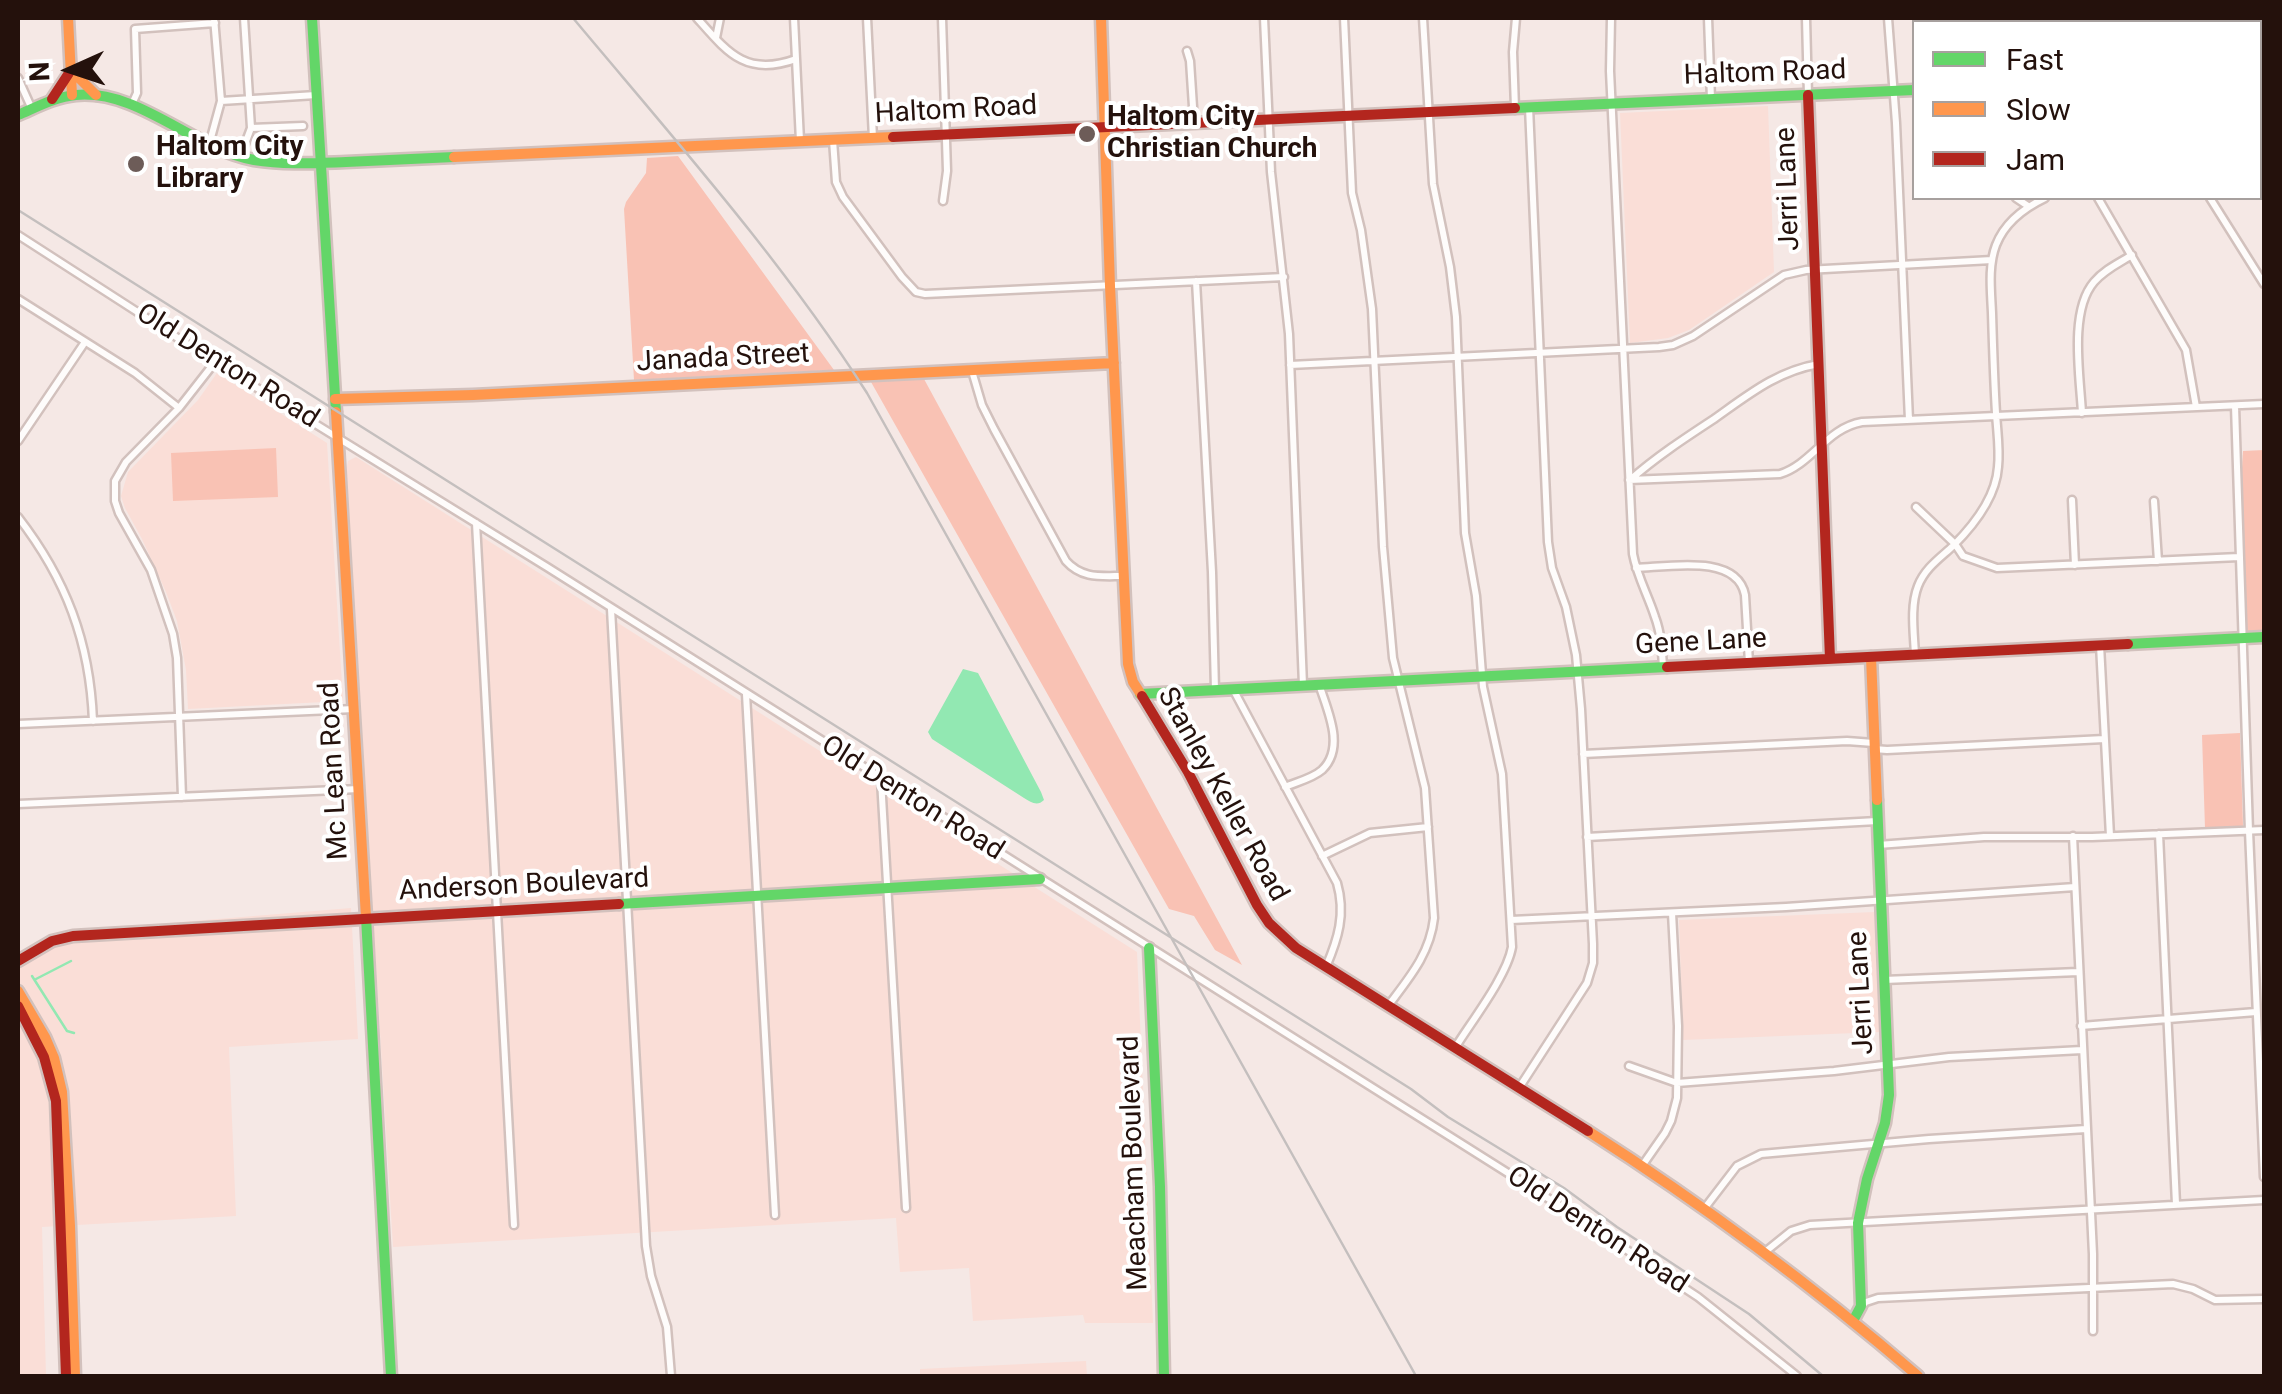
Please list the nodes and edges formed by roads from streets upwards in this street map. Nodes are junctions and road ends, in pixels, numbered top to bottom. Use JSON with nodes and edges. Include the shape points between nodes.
{"nodes":[{"id":1,"x":68,"y":18,"type":"edge"},
{"id":2,"x":244,"y":18,"type":"edge"},
{"id":3,"x":312,"y":18,"type":"edge"},
{"id":4,"x":697,"y":18,"type":"edge"},
{"id":5,"x":720,"y":18,"type":"edge"},
{"id":6,"x":794,"y":18,"type":"edge"},
{"id":7,"x":867,"y":18,"type":"edge"},
{"id":8,"x":942,"y":18,"type":"edge"},
{"id":9,"x":1101,"y":18,"type":"edge"},
{"id":10,"x":1264,"y":18,"type":"edge"},
{"id":11,"x":1344,"y":18,"type":"edge"},
{"id":12,"x":1424,"y":18,"type":"edge"},
{"id":13,"x":1516,"y":18,"type":"edge"},
{"id":14,"x":1612,"y":18,"type":"edge"},
{"id":15,"x":1708,"y":18,"type":"edge"},
{"id":16,"x":1806,"y":18,"type":"edge"},
{"id":17,"x":1888,"y":18,"type":"edge"},
{"id":18,"x":215,"y":20,"type":"edge"},
{"id":19,"x":716,"y":39,"type":"junction"},
{"id":20,"x":1187,"y":51,"type":"dead end"},
{"id":21,"x":796,"y":59,"type":"junction"},
{"id":22,"x":71,"y":69,"type":"junction"},
{"id":23,"x":18,"y":78,"type":"edge"},
{"id":24,"x":1912,"y":90,"type":"edge"},
{"id":25,"x":1894,"y":91,"type":"junction"},
{"id":26,"x":72,"y":95,"type":"junction"},
{"id":27,"x":96,"y":95,"type":"junction"},
{"id":28,"x":316,"y":95,"type":"junction"},
{"id":29,"x":1808,"y":95,"type":"junction"},
{"id":30,"x":249,"y":99,"type":"junction"},
{"id":31,"x":1710,"y":99,"type":"junction"},
{"id":32,"x":51,"y":100,"type":"junction"},
{"id":33,"x":221,"y":101,"type":"junction"},
{"id":34,"x":1612,"y":103,"type":"junction"},
{"id":35,"x":132,"y":104,"type":"junction"},
{"id":36,"x":31,"y":107,"type":"junction"},
{"id":37,"x":1529,"y":107,"type":"junction"},
{"id":38,"x":1515,"y":108,"type":"junction"},
{"id":39,"x":1427,"y":112,"type":"junction"},
{"id":40,"x":18,"y":114,"type":"edge"},
{"id":41,"x":1348,"y":116,"type":"junction"},
{"id":42,"x":1270,"y":119,"type":"junction"},
{"id":43,"x":1194,"y":122,"type":"junction"},
{"id":44,"x":304,"y":126,"type":"dead end"},
{"id":45,"x":1105,"y":126,"type":"junction"},
{"id":46,"x":251,"y":128,"type":"junction"},
{"id":47,"x":946,"y":134,"type":"junction"},
{"id":48,"x":873,"y":138,"type":"junction"},
{"id":49,"x":832,"y":140,"type":"junction"},
{"id":50,"x":800,"y":142,"type":"junction"},
{"id":51,"x":246,"y":144,"type":"dead end"},
{"id":52,"x":209,"y":145,"type":"junction"},
{"id":53,"x":320,"y":164,"type":"junction"},
{"id":54,"x":2019,"y":200,"type":"edge"},
{"id":55,"x":2041,"y":200,"type":"edge"},
{"id":56,"x":2099,"y":200,"type":"edge"},
{"id":57,"x":2211,"y":200,"type":"edge"},
{"id":58,"x":944,"y":201,"type":"dead end"},
{"id":59,"x":2028,"y":206,"type":"junction"},
{"id":60,"x":18,"y":235,"type":"edge"},
{"id":61,"x":2132,"y":255,"type":"junction"},
{"id":62,"x":1992,"y":260,"type":"junction"},
{"id":63,"x":1902,"y":266,"type":"junction"},
{"id":64,"x":1815,"y":269,"type":"junction"},
{"id":65,"x":1284,"y":276,"type":"junction"},
{"id":66,"x":1196,"y":281,"type":"junction"},
{"id":67,"x":2264,"y":284,"type":"edge"},
{"id":68,"x":1110,"y":286,"type":"junction"},
{"id":69,"x":18,"y":299,"type":"edge"},
{"id":70,"x":85,"y":342,"type":"junction"},
{"id":71,"x":1624,"y":350,"type":"junction"},
{"id":72,"x":1539,"y":352,"type":"junction"},
{"id":73,"x":1457,"y":357,"type":"junction"},
{"id":74,"x":1375,"y":360,"type":"junction"},
{"id":75,"x":215,"y":362,"type":"junction"},
{"id":76,"x":1114,"y":363,"type":"junction"},
{"id":77,"x":1290,"y":364,"type":"junction"},
{"id":78,"x":1819,"y":364,"type":"junction"},
{"id":79,"x":972,"y":371,"type":"junction"},
{"id":80,"x":335,"y":399,"type":"junction"},
{"id":81,"x":2264,"y":404,"type":"edge"},
{"id":82,"x":2236,"y":406,"type":"junction"},
{"id":83,"x":180,"y":408,"type":"junction"},
{"id":84,"x":2196,"y":408,"type":"junction"},
{"id":85,"x":2082,"y":412,"type":"junction"},
{"id":86,"x":1996,"y":416,"type":"junction"},
{"id":87,"x":1909,"y":420,"type":"junction"},
{"id":88,"x":336,"y":436,"type":"junction"},
{"id":89,"x":18,"y":441,"type":"edge"},
{"id":90,"x":1822,"y":444,"type":"junction"},
{"id":91,"x":1629,"y":480,"type":"junction"},
{"id":92,"x":2072,"y":500,"type":"dead end"},
{"id":93,"x":2154,"y":501,"type":"dead end"},
{"id":94,"x":1916,"y":508,"type":"dead end"},
{"id":95,"x":18,"y":517,"type":"edge"},
{"id":96,"x":476,"y":524,"type":"junction"},
{"id":97,"x":1954,"y":544,"type":"junction"},
{"id":98,"x":2239,"y":557,"type":"junction"},
{"id":99,"x":2158,"y":561,"type":"junction"},
{"id":100,"x":2074,"y":565,"type":"junction"},
{"id":101,"x":1636,"y":568,"type":"junction"},
{"id":102,"x":1123,"y":576,"type":"junction"},
{"id":103,"x":610,"y":608,"type":"junction"},
{"id":104,"x":2264,"y":637,"type":"edge"},
{"id":105,"x":2244,"y":638,"type":"junction"},
{"id":106,"x":2100,"y":645,"type":"junction"},
{"id":107,"x":1915,"y":654,"type":"junction"},
{"id":108,"x":1871,"y":657,"type":"junction"},
{"id":109,"x":1830,"y":659,"type":"junction"},
{"id":110,"x":1750,"y":663,"type":"junction"},
{"id":111,"x":1663,"y":667,"type":"junction"},
{"id":112,"x":1578,"y":672,"type":"junction"},
{"id":113,"x":1483,"y":676,"type":"junction"},
{"id":114,"x":1397,"y":680,"type":"junction"},
{"id":115,"x":1319,"y":684,"type":"junction"},
{"id":116,"x":1304,"y":685,"type":"junction"},
{"id":117,"x":1233,"y":689,"type":"junction"},
{"id":118,"x":1214,"y":690,"type":"junction"},
{"id":119,"x":746,"y":694,"type":"junction"},
{"id":120,"x":1140,"y":694,"type":"junction"},
{"id":121,"x":354,"y":709,"type":"junction"},
{"id":122,"x":180,"y":718,"type":"junction"},
{"id":123,"x":93,"y":721,"type":"junction"},
{"id":124,"x":18,"y":724,"type":"edge"},
{"id":125,"x":2104,"y":738,"type":"junction"},
{"id":126,"x":1874,"y":746,"type":"junction"},
{"id":127,"x":1583,"y":754,"type":"junction"},
{"id":128,"x":881,"y":780,"type":"junction"},
{"id":129,"x":1286,"y":788,"type":"junction"},
{"id":130,"x":360,"y":789,"type":"junction"},
{"id":131,"x":182,"y":798,"type":"junction"},
{"id":132,"x":18,"y":804,"type":"edge"},
{"id":133,"x":1877,"y":821,"type":"junction"},
{"id":134,"x":1428,"y":827,"type":"junction"},
{"id":135,"x":2249,"y":830,"type":"junction"},
{"id":136,"x":2264,"y":830,"type":"edge"},
{"id":137,"x":2159,"y":834,"type":"junction"},
{"id":138,"x":2073,"y":836,"type":"junction"},
{"id":139,"x":2110,"y":836,"type":"junction"},
{"id":140,"x":1587,"y":838,"type":"junction"},
{"id":141,"x":1878,"y":844,"type":"junction"},
{"id":142,"x":1322,"y":856,"type":"junction"},
{"id":143,"x":1040,"y":879,"type":"junction"},
{"id":144,"x":886,"y":888,"type":"junction"},
{"id":145,"x":2075,"y":888,"type":"junction"},
{"id":146,"x":757,"y":896,"type":"junction"},
{"id":147,"x":1881,"y":900,"type":"junction"},
{"id":148,"x":626,"y":903,"type":"junction"},
{"id":149,"x":496,"y":910,"type":"junction"},
{"id":150,"x":1672,"y":912,"type":"junction"},
{"id":151,"x":1591,"y":916,"type":"junction"},
{"id":152,"x":364,"y":918,"type":"junction"},
{"id":153,"x":1511,"y":920,"type":"junction"},
{"id":154,"x":1149,"y":948,"type":"junction"},
{"id":155,"x":18,"y":961,"type":"edge"},
{"id":156,"x":1326,"y":968,"type":"junction"},
{"id":157,"x":2078,"y":972,"type":"junction"},
{"id":158,"x":1884,"y":980,"type":"junction"},
{"id":159,"x":18,"y":990,"type":"edge"},
{"id":160,"x":18,"y":1006,"type":"edge"},
{"id":161,"x":1388,"y":1006,"type":"junction"},
{"id":162,"x":2256,"y":1012,"type":"junction"},
{"id":163,"x":2168,"y":1018,"type":"junction"},
{"id":164,"x":2261,"y":1023,"type":"edge"},
{"id":165,"x":2080,"y":1026,"type":"junction"},
{"id":166,"x":1455,"y":1048,"type":"junction"},
{"id":167,"x":2082,"y":1050,"type":"junction"},
{"id":168,"x":1888,"y":1065,"type":"junction"},
{"id":169,"x":1630,"y":1066,"type":"dead end"},
{"id":170,"x":1678,"y":1082,"type":"junction"},
{"id":171,"x":1519,"y":1089,"type":"junction"},
{"id":172,"x":2086,"y":1129,"type":"junction"},
{"id":173,"x":1878,"y":1144,"type":"junction"},
{"id":174,"x":1642,"y":1166,"type":"junction"},
{"id":175,"x":2264,"y":1177,"type":"edge"},
{"id":176,"x":2264,"y":1200,"type":"edge"},
{"id":177,"x":2176,"y":1204,"type":"junction"},
{"id":178,"x":906,"y":1208,"type":"dead end"},
{"id":179,"x":1704,"y":1209,"type":"junction"},
{"id":180,"x":2089,"y":1209,"type":"junction"},
{"id":181,"x":775,"y":1214,"type":"dead end"},
{"id":182,"x":1858,"y":1222,"type":"junction"},
{"id":183,"x":514,"y":1225,"type":"dead end"},
{"id":184,"x":1764,"y":1252,"type":"junction"},
{"id":185,"x":2093,"y":1288,"type":"junction"},
{"id":186,"x":2264,"y":1299,"type":"edge"},
{"id":187,"x":1862,"y":1306,"type":"junction"},
{"id":188,"x":1852,"y":1320,"type":"junction"},
{"id":189,"x":2094,"y":1331,"type":"dead end"},
{"id":190,"x":66,"y":1376,"type":"edge"},
{"id":191,"x":76,"y":1376,"type":"edge"},
{"id":192,"x":390,"y":1376,"type":"edge"},
{"id":193,"x":671,"y":1376,"type":"edge"},
{"id":194,"x":1164,"y":1376,"type":"edge"},
{"id":195,"x":1797,"y":1376,"type":"edge"},
{"id":196,"x":1918,"y":1376,"type":"edge"}],
"edges":[{"from":1,"to":22,"type":"street"},
{"from":2,"to":30,"type":"street"},
{"from":3,"to":28,"type":"street","name":"Mc Lean Road"},
{"from":4,"to":19,"type":"street"},
{"from":5,"to":19,"type":"street"},
{"from":6,"to":21,"type":"street"},
{"from":7,"to":48,"type":"street"},
{"from":8,"to":47,"type":"street"},
{"from":9,"to":45,"type":"street","name":"Stanley Keller Road"},
{"from":10,"to":42,"type":"street"},
{"from":11,"to":41,"type":"street"},
{"from":12,"to":39,"type":"street"},
{"from":13,"to":38,"type":"street"},
{"from":14,"to":34,"type":"street"},
{"from":15,"to":31,"type":"street"},
{"from":16,"to":29,"type":"street","name":"Jerri Lane"},
{"from":17,"to":25,"type":"street"},
{"from":18,"to":33,"type":"street"},
{"from":18,"to":35,"type":"street","via":[[136,29]]},
{"from":19,"to":21,"type":"street","via":[[751,64]]},
{"from":20,"to":43,"type":"street"},
{"from":21,"to":50,"type":"street"},
{"from":22,"to":26,"type":"street"},
{"from":22,"to":27,"type":"street"},
{"from":22,"to":32,"type":"street"},
{"from":23,"to":36,"type":"street"},
{"from":24,"to":25,"type":"street","name":"Haltom Road"},
{"from":25,"to":29,"type":"street","name":"Haltom Road"},
{"from":25,"to":63,"type":"street"},
{"from":26,"to":27,"type":"street","name":"Haltom Road"},
{"from":26,"to":32,"type":"street","name":"Haltom Road"},
{"from":27,"to":35,"type":"street","name":"Haltom Road"},
{"from":28,"to":30,"type":"street"},
{"from":28,"to":53,"type":"street","name":"Mc Lean Road"},
{"from":29,"to":31,"type":"street","name":"Haltom Road"},
{"from":29,"to":64,"type":"street","name":"Jerri Lane"},
{"from":30,"to":33,"type":"street"},
{"from":30,"to":46,"type":"street"},
{"from":31,"to":34,"type":"street","name":"Haltom Road"},
{"from":32,"to":36,"type":"street","name":"Haltom Road"},
{"from":33,"to":52,"type":"street"},
{"from":34,"to":37,"type":"street","name":"Haltom Road"},
{"from":34,"to":71,"type":"street"},
{"from":35,"to":52,"type":"street","name":"Haltom Road"},
{"from":36,"to":40,"type":"street","name":"Haltom Road"},
{"from":37,"to":38,"type":"street","name":"Haltom Road"},
{"from":37,"to":72,"type":"street"},
{"from":38,"to":39,"type":"street","name":"Haltom Road"},
{"from":39,"to":41,"type":"street","name":"Haltom Road"},
{"from":39,"to":73,"type":"street"},
{"from":41,"to":42,"type":"street","name":"Haltom Road"},
{"from":41,"to":74,"type":"street"},
{"from":42,"to":43,"type":"street","name":"Haltom Road"},
{"from":42,"to":65,"type":"street"},
{"from":43,"to":45,"type":"street","name":"Haltom Road"},
{"from":44,"to":46,"type":"street"},
{"from":45,"to":47,"type":"street","name":"Haltom Road"},
{"from":45,"to":68,"type":"street","name":"Stanley Keller Road"},
{"from":46,"to":51,"type":"street"},
{"from":47,"to":48,"type":"street","name":"Haltom Road"},
{"from":47,"to":58,"type":"street"},
{"from":48,"to":49,"type":"street","name":"Haltom Road"},
{"from":49,"to":50,"type":"street","name":"Haltom Road"},
{"from":49,"to":68,"type":"street","via":[[843,197],[916,292]]},
{"from":50,"to":53,"type":"street","name":"Haltom Road"},
{"from":52,"to":53,"type":"street","name":"Haltom Road","via":[[255,161]]},
{"from":53,"to":80,"type":"street","name":"Mc Lean Road"},
{"from":54,"to":59,"type":"street"},
{"from":55,"to":59,"type":"street"},
{"from":56,"to":61,"type":"street"},
{"from":57,"to":67,"type":"street"},
{"from":59,"to":62,"type":"street","via":[[2001,236]]},
{"from":60,"to":75,"type":"street","name":"Old Denton Road"},
{"from":61,"to":84,"type":"street","via":[[2186,350]]},
{"from":61,"to":85,"type":"street","via":[[2093,283],[2079,310]]},
{"from":62,"to":63,"type":"street"},
{"from":62,"to":86,"type":"street"},
{"from":63,"to":64,"type":"street"},
{"from":63,"to":87,"type":"street"},
{"from":64,"to":71,"type":"street","via":[[1784,276],[1673,345]]},
{"from":64,"to":78,"type":"street","name":"Jerri Lane"},
{"from":65,"to":66,"type":"street"},
{"from":65,"to":77,"type":"street"},
{"from":66,"to":68,"type":"street"},
{"from":66,"to":118,"type":"street"},
{"from":68,"to":76,"type":"street","name":"Stanley Keller Road"},
{"from":69,"to":70,"type":"street"},
{"from":70,"to":83,"type":"street"},
{"from":70,"to":89,"type":"street"},
{"from":71,"to":72,"type":"street"},
{"from":71,"to":91,"type":"street"},
{"from":72,"to":73,"type":"street"},
{"from":72,"to":112,"type":"street","via":[[1548,542]]},
{"from":73,"to":74,"type":"street"},
{"from":73,"to":113,"type":"street","via":[[1465,533]]},
{"from":74,"to":77,"type":"street"},
{"from":74,"to":114,"type":"street"},
{"from":75,"to":83,"type":"street"},
{"from":75,"to":88,"type":"street","name":"Old Denton Road"},
{"from":76,"to":79,"type":"street","name":"Janada Street"},
{"from":76,"to":102,"type":"street","name":"Stanley Keller Road"},
{"from":77,"to":116,"type":"street"},
{"from":78,"to":90,"type":"street","name":"Jerri Lane"},
{"from":78,"to":91,"type":"street","via":[[1770,380]]},
{"from":79,"to":80,"type":"street","name":"Janada Street"},
{"from":79,"to":102,"type":"street","via":[[982,405],[1066,561],[1085,575]]},
{"from":80,"to":88,"type":"street","name":"Mc Lean Road"},
{"from":81,"to":82,"type":"street"},
{"from":82,"to":84,"type":"street"},
{"from":82,"to":98,"type":"street"},
{"from":83,"to":122,"type":"street","via":[[126,462],[114,491],[174,634]]},
{"from":84,"to":85,"type":"street"},
{"from":85,"to":86,"type":"street"},
{"from":86,"to":87,"type":"street"},
{"from":86,"to":97,"type":"street","via":[[1995,489]]},
{"from":87,"to":90,"type":"street","via":[[1854,424]]},
{"from":88,"to":96,"type":"street","name":"Old Denton Road"},
{"from":88,"to":121,"type":"street","name":"Mc Lean Road"},
{"from":90,"to":91,"type":"street","via":[[1780,474]]},
{"from":90,"to":109,"type":"street","name":"Jerri Lane"},
{"from":91,"to":101,"type":"street"},
{"from":92,"to":100,"type":"street"},
{"from":93,"to":99,"type":"street"},
{"from":94,"to":97,"type":"street"},
{"from":95,"to":123,"type":"street","via":[[70,604],[88,666]]},
{"from":96,"to":103,"type":"street","name":"Old Denton Road"},
{"from":96,"to":149,"type":"street"},
{"from":97,"to":100,"type":"street","via":[[1963,556],[1997,568]]},
{"from":97,"to":107,"type":"street","via":[[1918,585]]},
{"from":98,"to":99,"type":"street"},
{"from":98,"to":105,"type":"street"},
{"from":99,"to":100,"type":"street"},
{"from":101,"to":110,"type":"street","via":[[1702,566],[1735,575],[1745,595]]},
{"from":101,"to":111,"type":"street","via":[[1655,616]]},
{"from":102,"to":120,"type":"street","name":"Stanley Keller Road","via":[[1128,664]]},
{"from":103,"to":119,"type":"street","name":"Old Denton Road"},
{"from":103,"to":148,"type":"street"},
{"from":104,"to":105,"type":"street","name":"Gene Lane"},
{"from":105,"to":106,"type":"street","name":"Gene Lane"},
{"from":105,"to":135,"type":"street"},
{"from":106,"to":107,"type":"street","name":"Gene Lane"},
{"from":106,"to":125,"type":"street"},
{"from":107,"to":108,"type":"street","name":"Gene Lane"},
{"from":108,"to":109,"type":"street","name":"Gene Lane"},
{"from":108,"to":126,"type":"street","name":"Jerri Lane"},
{"from":109,"to":110,"type":"street","name":"Gene Lane"},
{"from":110,"to":111,"type":"street","name":"Gene Lane"},
{"from":111,"to":112,"type":"street","name":"Gene Lane"},
{"from":112,"to":113,"type":"street","name":"Gene Lane"},
{"from":112,"to":127,"type":"street"},
{"from":113,"to":114,"type":"street","name":"Gene Lane"},
{"from":113,"to":153,"type":"street","via":[[1502,774]]},
{"from":114,"to":115,"type":"street","name":"Gene Lane"},
{"from":114,"to":134,"type":"street","via":[[1423,776]]},
{"from":115,"to":116,"type":"street","name":"Gene Lane"},
{"from":115,"to":129,"type":"street","via":[[1334,736],[1332,754],[1316,774]]},
{"from":116,"to":117,"type":"street","name":"Gene Lane"},
{"from":117,"to":118,"type":"street","name":"Gene Lane"},
{"from":117,"to":129,"type":"street"},
{"from":118,"to":120,"type":"street","name":"Gene Lane"},
{"from":119,"to":128,"type":"street","name":"Old Denton Road"},
{"from":119,"to":146,"type":"street"},
{"from":120,"to":156,"type":"street","name":"Stanley Keller Road","via":[[1268,923]]},
{"from":121,"to":122,"type":"street"},
{"from":121,"to":130,"type":"street","name":"Mc Lean Road"},
{"from":122,"to":123,"type":"street"},
{"from":122,"to":131,"type":"street"},
{"from":123,"to":124,"type":"street"},
{"from":125,"to":126,"type":"street"},
{"from":125,"to":139,"type":"street"},
{"from":126,"to":127,"type":"street","via":[[1847,741]]},
{"from":126,"to":133,"type":"street","name":"Jerri Lane"},
{"from":127,"to":140,"type":"street"},
{"from":128,"to":143,"type":"street","name":"Old Denton Road"},
{"from":128,"to":144,"type":"street"},
{"from":129,"to":142,"type":"street"},
{"from":130,"to":131,"type":"street"},
{"from":130,"to":152,"type":"street","name":"Mc Lean Road"},
{"from":131,"to":132,"type":"street"},
{"from":133,"to":140,"type":"street"},
{"from":133,"to":141,"type":"street","name":"Jerri Lane"},
{"from":134,"to":142,"type":"street","via":[[1370,832]]},
{"from":134,"to":161,"type":"street","via":[[1432,937]]},
{"from":135,"to":136,"type":"street"},
{"from":135,"to":137,"type":"street"},
{"from":135,"to":162,"type":"street"},
{"from":137,"to":139,"type":"street"},
{"from":137,"to":163,"type":"street"},
{"from":138,"to":139,"type":"street"},
{"from":138,"to":141,"type":"street"},
{"from":138,"to":145,"type":"street"},
{"from":140,"to":151,"type":"street"},
{"from":141,"to":147,"type":"street","name":"Jerri Lane"},
{"from":142,"to":156,"type":"street","via":[[1342,911]]},
{"from":143,"to":144,"type":"street","name":"Anderson Boulevard"},
{"from":143,"to":154,"type":"street","name":"Old Denton Road"},
{"from":144,"to":146,"type":"street","name":"Anderson Boulevard"},
{"from":144,"to":178,"type":"street"},
{"from":145,"to":147,"type":"street"},
{"from":145,"to":157,"type":"street"},
{"from":146,"to":148,"type":"street","name":"Anderson Boulevard"},
{"from":146,"to":181,"type":"street"},
{"from":147,"to":150,"type":"street"},
{"from":147,"to":158,"type":"street","name":"Jerri Lane"},
{"from":148,"to":149,"type":"street","name":"Anderson Boulevard"},
{"from":148,"to":193,"type":"street","via":[[646,1246],[667,1328]]},
{"from":149,"to":152,"type":"street","name":"Anderson Boulevard"},
{"from":149,"to":183,"type":"street"},
{"from":150,"to":151,"type":"street"},
{"from":150,"to":170,"type":"street"},
{"from":151,"to":153,"type":"street"},
{"from":151,"to":171,"type":"street","via":[[1586,982]]},
{"from":152,"to":155,"type":"street","name":"Anderson Boulevard","via":[[73,936]]},
{"from":152,"to":192,"type":"street","name":"Mc Lean Road"},
{"from":153,"to":166,"type":"street","via":[[1511,954]]},
{"from":154,"to":194,"type":"street","name":"Meacham Boulevard"},
{"from":154,"to":195,"type":"street","name":"Old Denton Road","via":[[1698,1296]]},
{"from":156,"to":161,"type":"street","name":"Stanley Keller Road"},
{"from":157,"to":158,"type":"street"},
{"from":157,"to":165,"type":"street"},
{"from":158,"to":168,"type":"street","name":"Jerri Lane"},
{"from":159,"to":191,"type":"street","via":[[54,1058],[62,1092]]},
{"from":160,"to":190,"type":"street","via":[[44,1057],[56,1102]]},
{"from":161,"to":166,"type":"street","name":"Stanley Keller Road"},
{"from":162,"to":163,"type":"street"},
{"from":162,"to":164,"type":"street"},
{"from":163,"to":165,"type":"street"},
{"from":163,"to":177,"type":"street"},
{"from":164,"to":175,"type":"street"},
{"from":165,"to":167,"type":"street"},
{"from":166,"to":171,"type":"street","name":"Stanley Keller Road"},
{"from":167,"to":168,"type":"street"},
{"from":167,"to":172,"type":"street"},
{"from":168,"to":170,"type":"street"},
{"from":168,"to":173,"type":"street","name":"Jerri Lane"},
{"from":169,"to":170,"type":"street"},
{"from":170,"to":174,"type":"street","via":[[1671,1121]]},
{"from":171,"to":174,"type":"street","name":"Stanley Keller Road"},
{"from":172,"to":173,"type":"street"},
{"from":172,"to":180,"type":"street"},
{"from":173,"to":179,"type":"street","via":[[1760,1154],[1738,1166]]},
{"from":173,"to":182,"type":"street","name":"Jerri Lane"},
{"from":174,"to":179,"type":"street","name":"Stanley Keller Road"},
{"from":176,"to":177,"type":"street"},
{"from":177,"to":180,"type":"street"},
{"from":179,"to":184,"type":"street","name":"Stanley Keller Road"},
{"from":180,"to":182,"type":"street"},
{"from":180,"to":185,"type":"street"},
{"from":182,"to":184,"type":"street","via":[[1800,1227]]},
{"from":182,"to":187,"type":"street","name":"Jerri Lane"},
{"from":184,"to":188,"type":"street","name":"Stanley Keller Road"},
{"from":185,"to":186,"type":"street","via":[[2173,1284],[2215,1300]]},
{"from":185,"to":187,"type":"street","via":[[1878,1298]]},
{"from":185,"to":189,"type":"street"},
{"from":187,"to":188,"type":"street"},
{"from":188,"to":196,"type":"street","name":"Stanley Keller Road"}]}
